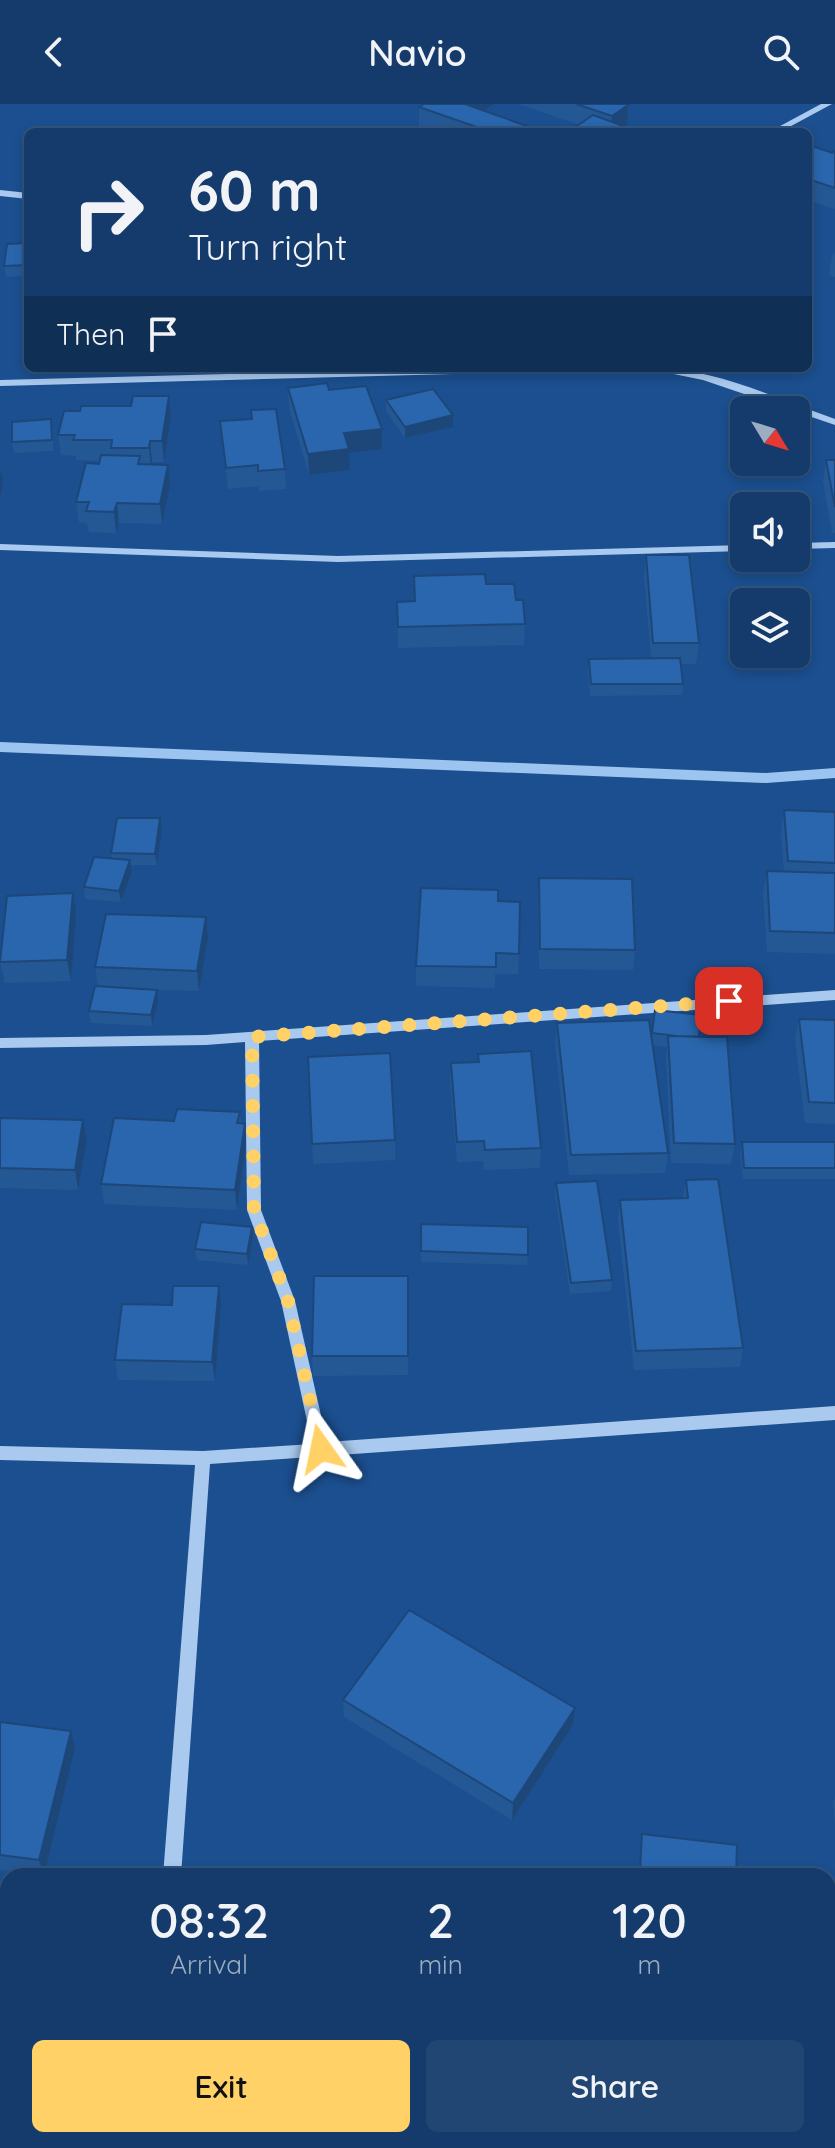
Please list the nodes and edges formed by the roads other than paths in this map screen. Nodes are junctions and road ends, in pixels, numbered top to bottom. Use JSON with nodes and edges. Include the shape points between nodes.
{"nodes":[{"id":1,"x":828,"y":104,"type":"edge"},
{"id":2,"x":781,"y":128,"type":"edge"},
{"id":3,"x":0,"y":193,"type":"edge"},
{"id":4,"x":24,"y":196,"type":"edge"},
{"id":5,"x":413,"y":372,"type":"edge"},
{"id":6,"x":679,"y":372,"type":"edge"},
{"id":7,"x":0,"y":383,"type":"edge"},
{"id":8,"x":835,"y":422,"type":"edge"},
{"id":9,"x":835,"y":545,"type":"edge"},
{"id":10,"x":810,"y":546,"type":"edge"},
{"id":11,"x":0,"y":547,"type":"edge"},
{"id":12,"x":730,"y":548,"type":"edge"},
{"id":13,"x":835,"y":995,"type":"edge"},
{"id":14,"x":252,"y":1037,"type":"junction"},
{"id":15,"x":0,"y":1043,"type":"edge"},
{"id":16,"x":835,"y":1413,"type":"edge"},
{"id":17,"x":321,"y":1449,"type":"junction"},
{"id":18,"x":0,"y":1453,"type":"edge"},
{"id":19,"x":203,"y":1458,"type":"junction"},
{"id":20,"x":173,"y":1868,"type":"edge"}],
"edges":[{"from":1,"to":2,"type":"street"},
{"from":3,"to":4,"type":"street"},
{"from":5,"to":7,"type":"street"},
{"from":6,"to":8,"type":"street"},
{"from":9,"to":10,"type":"street"},
{"from":11,"to":12,"type":"street","via":[[338,559]]},
{"from":13,"to":14,"type":"street"},
{"from":14,"to":15,"type":"street"},
{"from":14,"to":17,"type":"street","via":[[254,1210],[288,1301]]},
{"from":16,"to":17,"type":"street"},
{"from":17,"to":19,"type":"street"},
{"from":18,"to":19,"type":"street"},
{"from":19,"to":20,"type":"street"}]}
